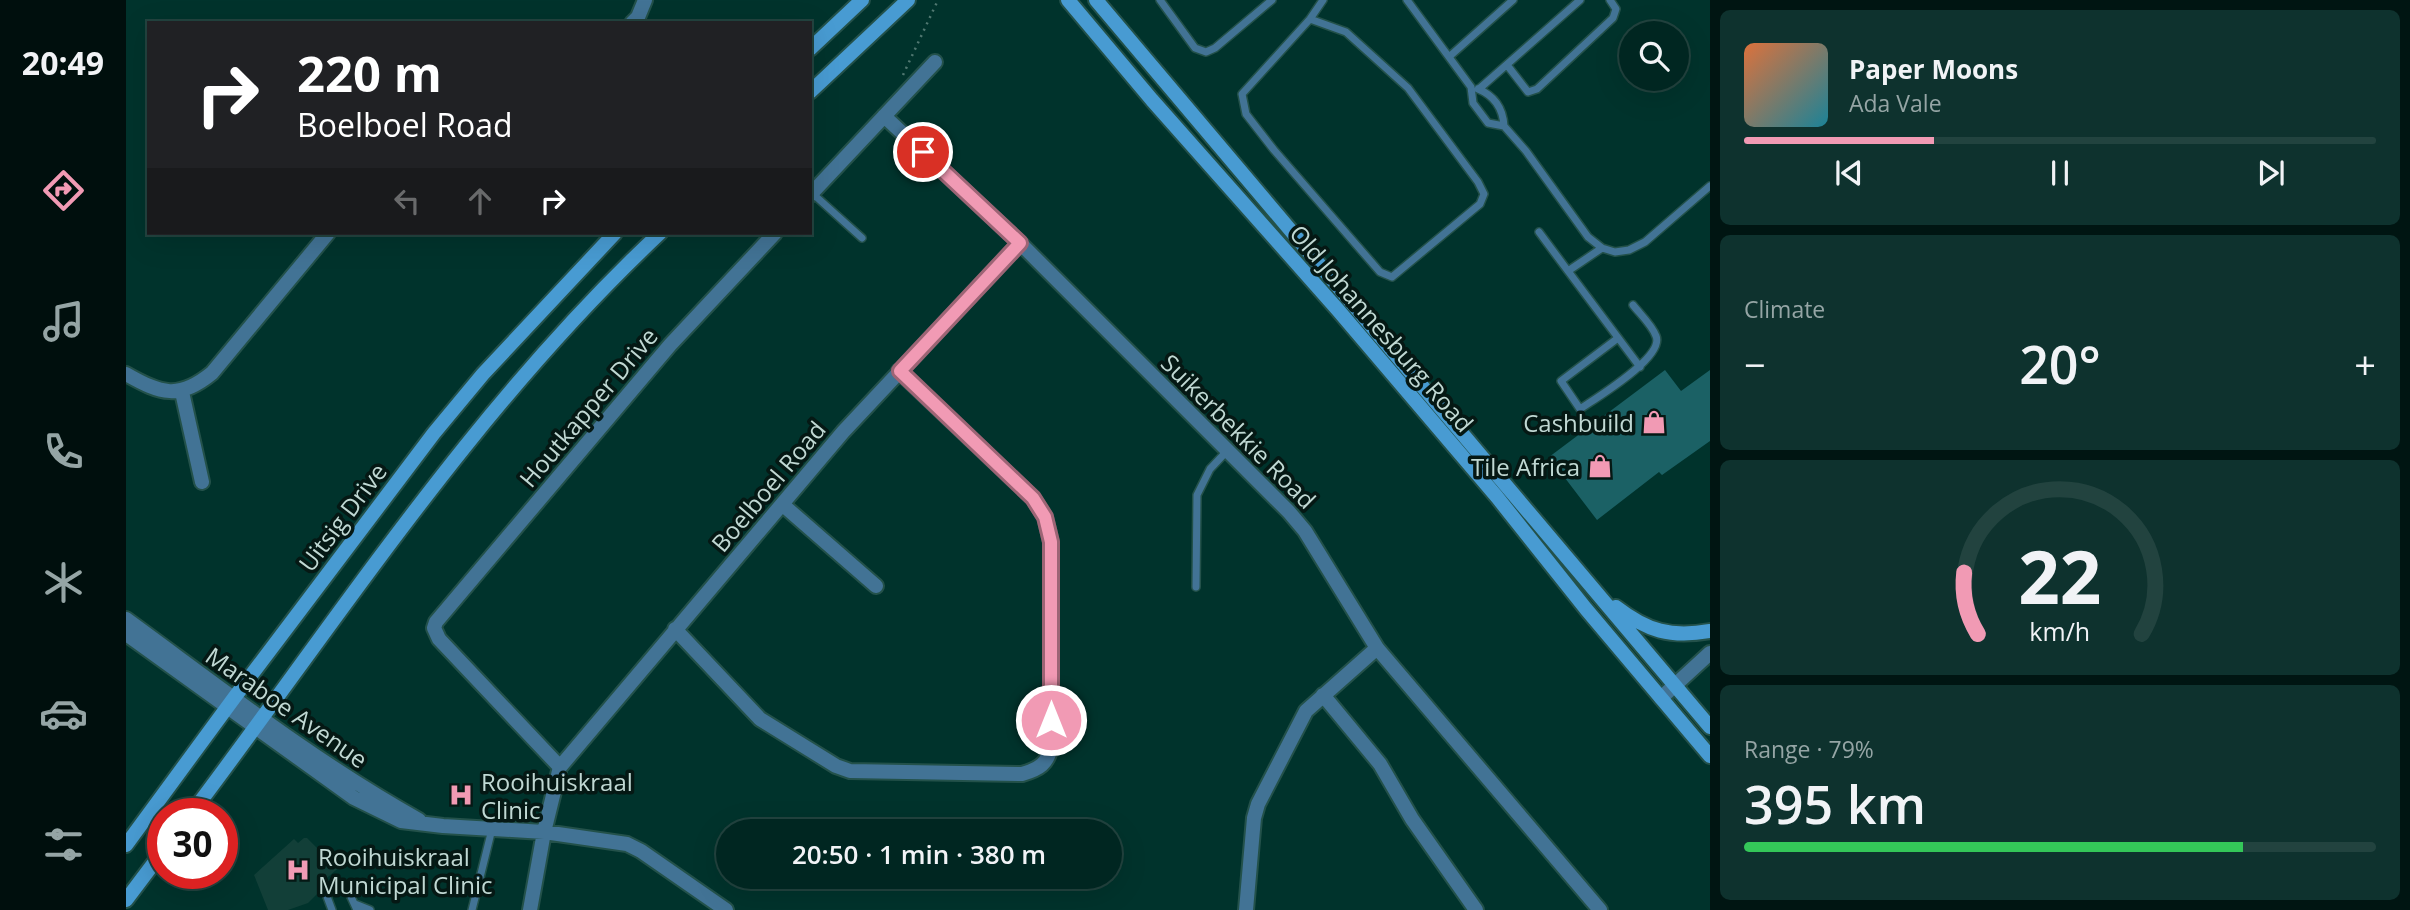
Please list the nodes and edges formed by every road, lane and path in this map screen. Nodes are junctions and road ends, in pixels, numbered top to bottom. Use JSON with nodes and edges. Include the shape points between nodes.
{"nodes":[{"id":1,"x":645,"y":0,"type":"edge"},
{"id":2,"x":938,"y":0,"type":"edge"},
{"id":3,"x":1068,"y":0,"type":"edge"},
{"id":4,"x":1096,"y":0,"type":"edge"},
{"id":5,"x":1160,"y":0,"type":"edge"},
{"id":6,"x":1272,"y":0,"type":"edge"},
{"id":7,"x":1407,"y":0,"type":"edge"},
{"id":8,"x":1513,"y":0,"type":"edge"},
{"id":9,"x":1580,"y":0,"type":"edge"},
{"id":10,"x":1610,"y":0,"type":"edge"},
{"id":11,"x":1323,"y":1,"type":"edge"},
{"id":12,"x":907,"y":2,"type":"edge"},
{"id":13,"x":858,"y":3,"type":"edge"},
{"id":14,"x":1310,"y":19,"type":"junction"},
{"id":15,"x":634,"y":21,"type":"edge"},
{"id":16,"x":812,"y":47,"type":"edge"},
{"id":17,"x":1450,"y":56,"type":"junction"},
{"id":18,"x":935,"y":62,"type":"dead end"},
{"id":19,"x":1507,"y":65,"type":"junction"},
{"id":20,"x":900,"y":81,"type":"dead end"},
{"id":21,"x":1475,"y":88,"type":"junction"},
{"id":22,"x":812,"y":90,"type":"edge"},
{"id":23,"x":884,"y":116,"type":"junction"},
{"id":24,"x":1504,"y":126,"type":"junction"},
{"id":25,"x":1710,"y":186,"type":"edge"},
{"id":26,"x":812,"y":193,"type":"edge"},
{"id":27,"x":812,"y":195,"type":"edge"},
{"id":28,"x":1539,"y":232,"type":"dead end"},
{"id":29,"x":326,"y":235,"type":"edge"},
{"id":30,"x":613,"y":235,"type":"edge"},
{"id":31,"x":658,"y":235,"type":"edge"},
{"id":32,"x":773,"y":235,"type":"edge"},
{"id":33,"x":862,"y":238,"type":"dead end"},
{"id":34,"x":1020,"y":243,"type":"junction"},
{"id":35,"x":1602,"y":248,"type":"junction"},
{"id":36,"x":1568,"y":271,"type":"junction"},
{"id":37,"x":1633,"y":305,"type":"dead end"},
{"id":38,"x":1618,"y":338,"type":"junction"},
{"id":39,"x":1640,"y":367,"type":"junction"},
{"id":40,"x":900,"y":371,"type":"junction"},
{"id":41,"x":126,"y":374,"type":"edge"},
{"id":42,"x":182,"y":392,"type":"junction"},
{"id":43,"x":1228,"y":450,"type":"junction"},
{"id":44,"x":202,"y":482,"type":"dead end"},
{"id":45,"x":783,"y":505,"type":"junction"},
{"id":46,"x":876,"y":586,"type":"dead end"},
{"id":47,"x":1196,"y":587,"type":"dead end"},
{"id":48,"x":1592,"y":589,"type":"junction"},
{"id":49,"x":126,"y":619,"type":"edge"},
{"id":50,"x":675,"y":629,"type":"junction"},
{"id":51,"x":1710,"y":632,"type":"edge"},
{"id":52,"x":126,"y":634,"type":"edge"},
{"id":53,"x":1377,"y":648,"type":"junction"},
{"id":54,"x":1710,"y":653,"type":"edge"},
{"id":55,"x":1675,"y":686,"type":"junction"},
{"id":56,"x":1323,"y":695,"type":"junction"},
{"id":57,"x":1661,"y":698,"type":"junction"},
{"id":58,"x":230,"y":702,"type":"junction"},
{"id":59,"x":259,"y":724,"type":"junction"},
{"id":60,"x":1710,"y":727,"type":"edge"},
{"id":61,"x":1710,"y":756,"type":"edge"},
{"id":62,"x":560,"y":767,"type":"junction"},
{"id":63,"x":203,"y":798,"type":"edge"},
{"id":64,"x":492,"y":829,"type":"junction"},
{"id":65,"x":544,"y":832,"type":"junction"},
{"id":66,"x":126,"y":845,"type":"edge"},
{"id":67,"x":147,"y":872,"type":"edge"},
{"id":68,"x":126,"y":900,"type":"edge"},
{"id":69,"x":356,"y":907,"type":"edge"},
{"id":70,"x":332,"y":910,"type":"edge"},
{"id":71,"x":370,"y":910,"type":"edge"},
{"id":72,"x":472,"y":910,"type":"edge"},
{"id":73,"x":530,"y":910,"type":"edge"},
{"id":74,"x":726,"y":910,"type":"edge"},
{"id":75,"x":1246,"y":910,"type":"edge"},
{"id":76,"x":1476,"y":910,"type":"edge"},
{"id":77,"x":1600,"y":910,"type":"edge"}],
"edges":[{"from":1,"to":15,"type":"street"},
{"from":2,"to":20,"type":"path"},
{"from":3,"to":57,"type":"main road","name":"Old Johannesburg Road","via":[[1356,330]]},
{"from":4,"to":48,"type":"main road","name":"Old Johannesburg Road"},
{"from":5,"to":6,"type":"lane","via":[[1195,48],[1206,52]]},
{"from":7,"to":17,"type":"lane"},
{"from":8,"to":17,"type":"lane"},
{"from":9,"to":19,"type":"lane"},
{"from":10,"to":19,"type":"lane","via":[[1616,9],[1613,18],[1536,89],[1528,92]]},
{"from":11,"to":14,"type":"lane"},
{"from":12,"to":22,"type":"main road"},
{"from":13,"to":16,"type":"main road"},
{"from":14,"to":14,"type":"lane","via":[[1346,32],[1408,88],[1484,194],[1480,204],[1392,276],[1380,272],[1246,114],[1242,94]]},
{"from":17,"to":21,"type":"lane"},
{"from":18,"to":23,"type":"street"},
{"from":19,"to":21,"type":"lane"},
{"from":21,"to":24,"type":"lane","via":[[1487,93],[1503,111]]},
{"from":21,"to":24,"type":"lane","via":[[1473,103],[1488,124]]},
{"from":23,"to":26,"type":"street"},
{"from":23,"to":34,"type":"street","name":"Suikerbekkie Road"},
{"from":24,"to":35,"type":"lane","via":[[1588,237]]},
{"from":25,"to":35,"type":"lane","via":[[1645,242],[1615,252]]},
{"from":27,"to":33,"type":"lane"},
{"from":28,"to":36,"type":"lane"},
{"from":29,"to":42,"type":"street","via":[[212,373]]},
{"from":30,"to":58,"type":"main road","name":"Uitsig Drive","via":[[467,394]]},
{"from":31,"to":59,"type":"main road","via":[[559,336],[479,429]]},
{"from":32,"to":62,"type":"street","name":"Houtkapper Drive","via":[[670,345],[440,616],[435,628],[439,639]]},
{"from":34,"to":40,"type":"street","name":"Boelboel Road"},
{"from":34,"to":43,"type":"street","name":"Suikerbekkie Road"},
{"from":35,"to":36,"type":"lane"},
{"from":36,"to":38,"type":"lane"},
{"from":37,"to":39,"type":"lane","via":[[1657,336],[1657,345]]},
{"from":38,"to":39,"type":"lane"},
{"from":38,"to":39,"type":"lane","via":[[1561,381],[1580,409]]},
{"from":40,"to":45,"type":"street","name":"Boelboel Road"},
{"from":40,"to":50,"type":"street","via":[[1033,498],[1045,517],[1051,542],[1051,746],[1047,760],[1023,774],[844,770],[760,719]]},
{"from":41,"to":42,"type":"street","via":[[152,388]]},
{"from":42,"to":44,"type":"street"},
{"from":43,"to":47,"type":"lane","via":[[1210,469],[1197,495]]},
{"from":43,"to":53,"type":"street","name":"Suikerbekkie Road","via":[[1305,531]]},
{"from":45,"to":46,"type":"street"},
{"from":45,"to":50,"type":"street","name":"Boelboel Road"},
{"from":48,"to":51,"type":"main road","via":[[1637,622],[1661,632]]},
{"from":48,"to":55,"type":"main road","name":"Old Johannesburg Road"},
{"from":49,"to":58,"type":"street","name":"Maraboe Avenue"},
{"from":50,"to":62,"type":"street","name":"Boelboel Road"},
{"from":52,"to":58,"type":"street","name":"Maraboe Avenue"},
{"from":53,"to":56,"type":"street"},
{"from":53,"to":77,"type":"street","name":"Suikerbekkie Road"},
{"from":54,"to":55,"type":"street"},
{"from":55,"to":57,"type":"street"},
{"from":55,"to":60,"type":"main road","name":"Old Johannesburg Road"},
{"from":56,"to":75,"type":"street","via":[[1299,720],[1258,804]]},
{"from":56,"to":76,"type":"street","via":[[1380,764]]},
{"from":57,"to":61,"type":"main road","name":"Old Johannesburg Road"},
{"from":58,"to":59,"type":"street","name":"Maraboe Avenue"},
{"from":58,"to":66,"type":"main road","name":"Uitsig Drive"},
{"from":59,"to":63,"type":"main road"},
{"from":59,"to":64,"type":"street","name":"Maraboe Avenue","via":[[426,824]]},
{"from":62,"to":65,"type":"street"},
{"from":64,"to":65,"type":"street","name":"Maraboe Avenue"},
{"from":64,"to":72,"type":"lane"},
{"from":65,"to":73,"type":"street"},
{"from":65,"to":74,"type":"street","name":"Maraboe Avenue","via":[[635,847]]},
{"from":67,"to":68,"type":"main road"},
{"from":69,"to":70,"type":"lane","via":[[340,883],[327,889]]},
{"from":69,"to":71,"type":"lane"}]}
